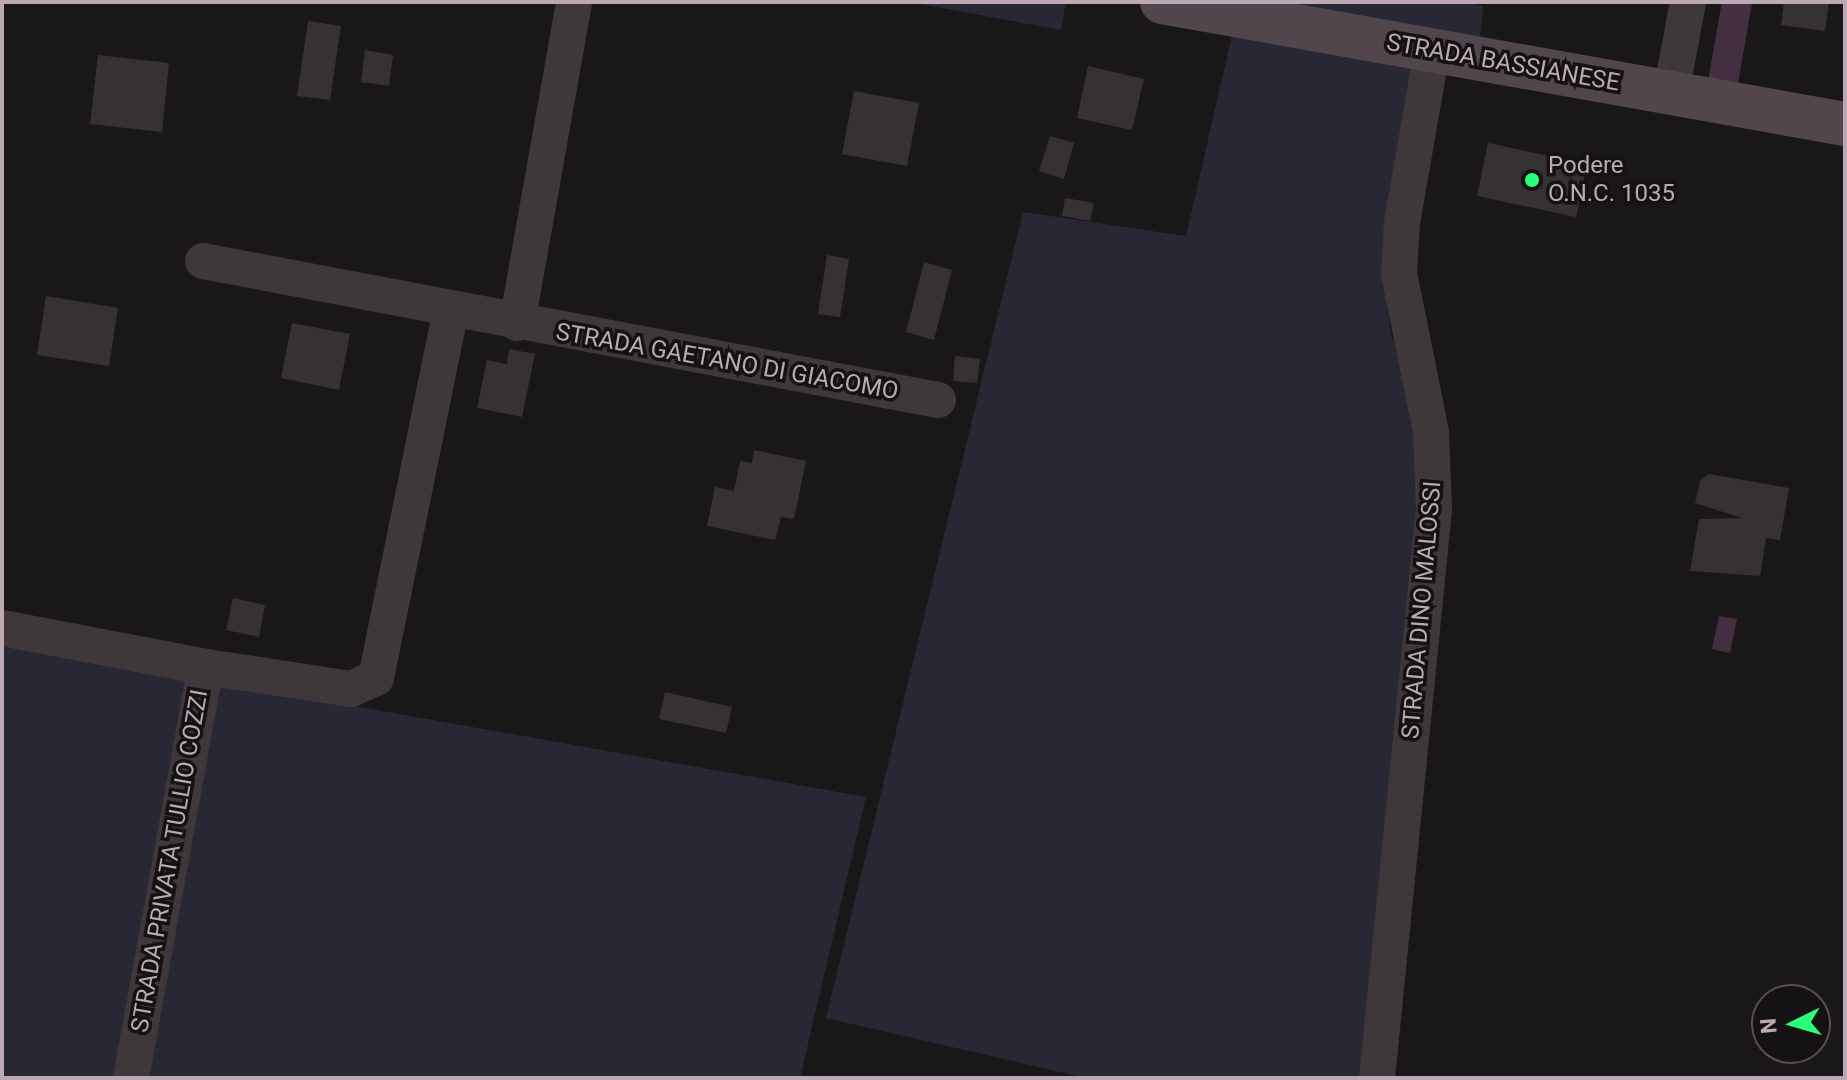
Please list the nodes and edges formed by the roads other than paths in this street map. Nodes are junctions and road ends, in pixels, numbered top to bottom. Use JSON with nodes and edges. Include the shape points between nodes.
{"nodes":[{"id":1,"x":574,"y":2,"type":"edge"},
{"id":2,"x":1162,"y":2,"type":"edge"},
{"id":3,"x":1688,"y":2,"type":"edge"},
{"id":4,"x":1432,"y":51,"type":"junction"},
{"id":5,"x":1671,"y":93,"type":"junction"},
{"id":6,"x":1845,"y":124,"type":"edge"},
{"id":7,"x":203,"y":261,"type":"dead end"},
{"id":8,"x":451,"y":310,"type":"junction"},
{"id":9,"x":517,"y":323,"type":"junction"},
{"id":10,"x":938,"y":400,"type":"dead end"},
{"id":11,"x":2,"y":628,"type":"edge"},
{"id":12,"x":206,"y":667,"type":"junction"},
{"id":13,"x":131,"y":1078,"type":"edge"},
{"id":14,"x":1377,"y":1078,"type":"edge"}],
"edges":[{"from":1,"to":9,"type":"street"},
{"from":2,"to":4,"type":"street","name":"STRADA BASSIANESE"},
{"from":3,"to":5,"type":"street"},
{"from":4,"to":5,"type":"street","name":"STRADA BASSIANESE"},
{"from":4,"to":14,"type":"street","name":"STRADA DINO MALOSSI","via":[[1398,261],[1402,308],[1431,432],[1434,509]]},
{"from":5,"to":6,"type":"street","name":"STRADA BASSIANESE"},
{"from":7,"to":8,"type":"street","name":"STRADA GAETANO DI GIACOMO"},
{"from":8,"to":9,"type":"street","name":"STRADA GAETANO DI GIACOMO"},
{"from":8,"to":12,"type":"street","name":"STRADA PRIVATA TULLIO COZZI","via":[[376,678],[351,689]]},
{"from":9,"to":10,"type":"street","name":"STRADA GAETANO DI GIACOMO"},
{"from":11,"to":12,"type":"street"},
{"from":12,"to":13,"type":"street","name":"STRADA PRIVATA TULLIO COZZI"}]}
